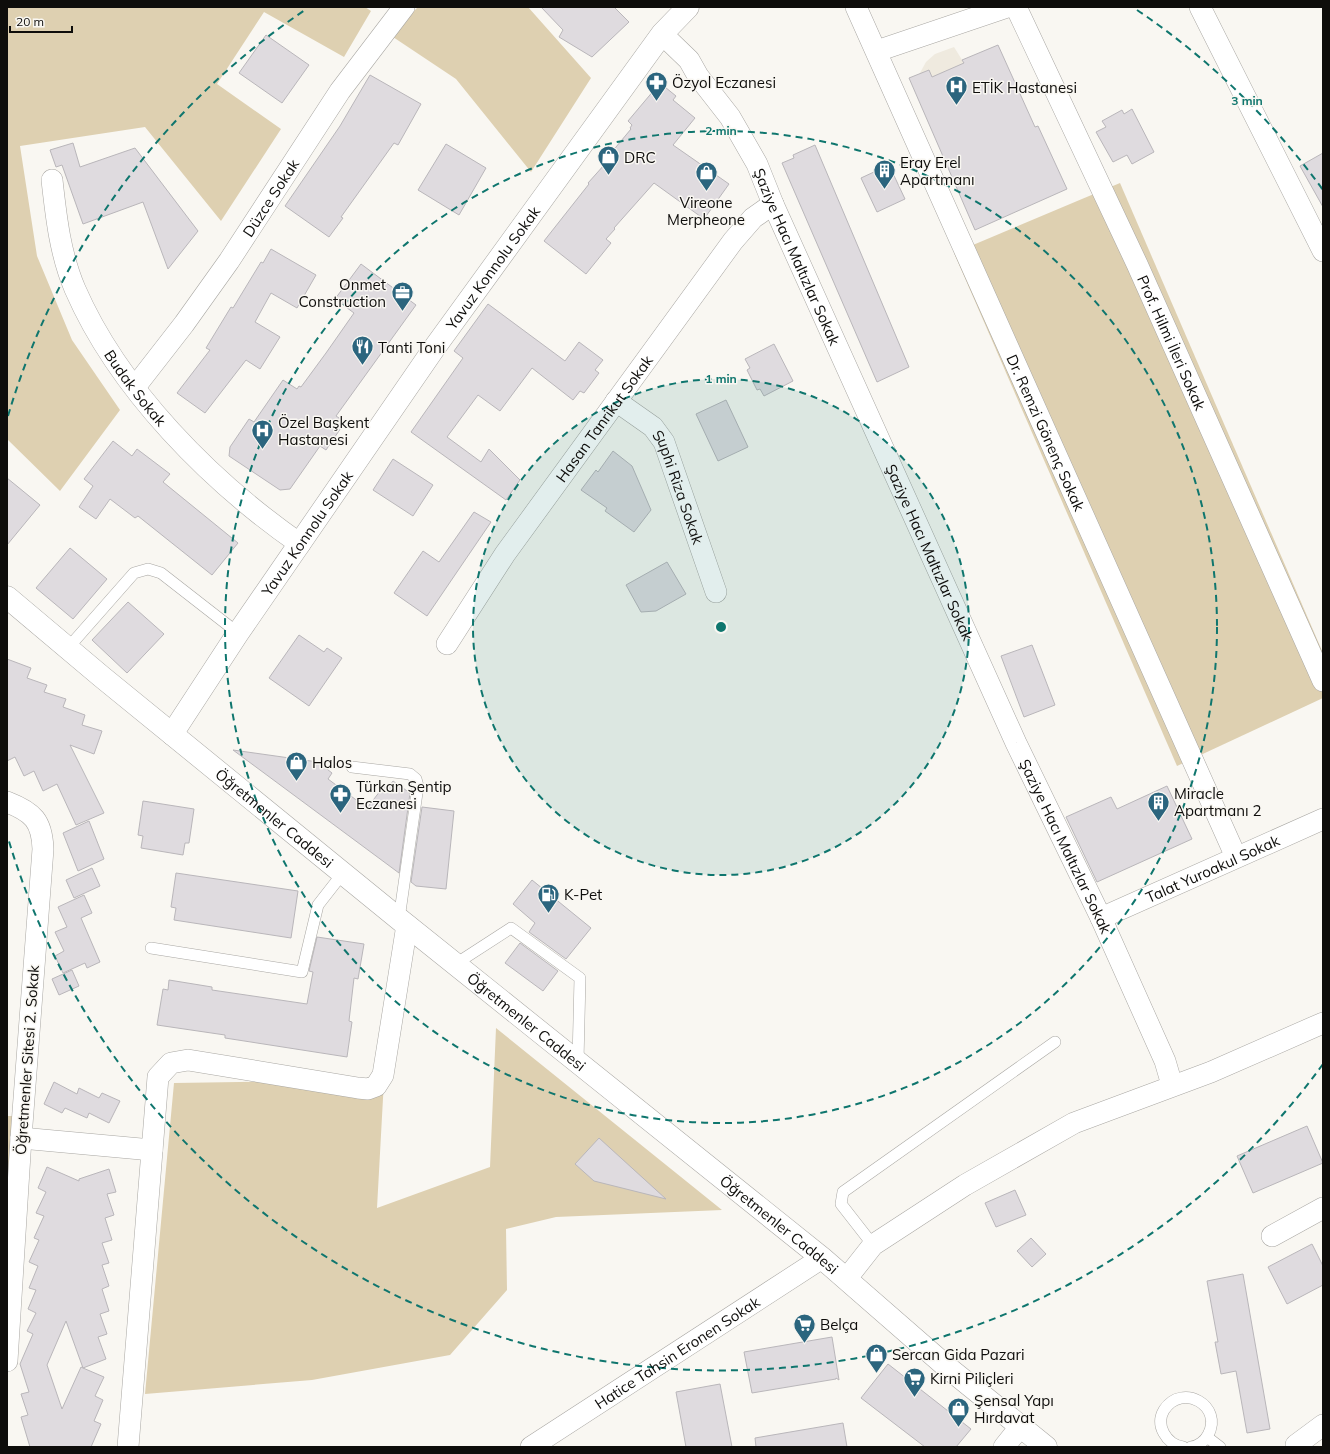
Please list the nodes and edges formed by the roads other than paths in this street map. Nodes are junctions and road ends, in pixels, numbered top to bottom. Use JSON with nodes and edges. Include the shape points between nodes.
{"nodes":[{"id":1,"x":404,"y":7,"type":"edge"},
{"id":2,"x":688,"y":7,"type":"edge"},
{"id":3,"x":856,"y":7,"type":"edge"},
{"id":4,"x":1007,"y":7,"type":"edge"},
{"id":5,"x":1016,"y":7,"type":"edge"},
{"id":6,"x":1200,"y":7,"type":"edge"},
{"id":7,"x":662,"y":34,"type":"junction"},
{"id":8,"x":877,"y":51,"type":"junction"},
{"id":9,"x":52,"y":180,"type":"dead end"},
{"id":10,"x":773,"y":204,"type":"junction"},
{"id":11,"x":1323,"y":251,"type":"edge"},
{"id":12,"x":135,"y":387,"type":"junction"},
{"id":13,"x":616,"y":401,"type":"junction"},
{"id":14,"x":300,"y":544,"type":"junction"},
{"id":15,"x":716,"y":592,"type":"dead end"},
{"id":16,"x":7,"y":597,"type":"edge"},
{"id":17,"x":238,"y":633,"type":"junction"},
{"id":18,"x":447,"y":644,"type":"dead end"},
{"id":19,"x":68,"y":648,"type":"junction"},
{"id":20,"x":1323,"y":681,"type":"edge"},
{"id":21,"x":172,"y":734,"type":"junction"},
{"id":22,"x":352,"y":767,"type":"dead end"},
{"id":23,"x":7,"y":802,"type":"edge"},
{"id":24,"x":1323,"y":819,"type":"edge"},
{"id":25,"x":1236,"y":857,"type":"junction"},
{"id":26,"x":343,"y":873,"type":"junction"},
{"id":27,"x":1101,"y":918,"type":"junction"},
{"id":28,"x":403,"y":922,"type":"junction"},
{"id":29,"x":151,"y":948,"type":"dead end"},
{"id":30,"x":456,"y":963,"type":"junction"},
{"id":31,"x":1323,"y":1022,"type":"edge"},
{"id":32,"x":1055,"y":1042,"type":"dead end"},
{"id":33,"x":578,"y":1061,"type":"junction"},
{"id":34,"x":1172,"y":1085,"type":"junction"},
{"id":35,"x":21,"y":1138,"type":"junction"},
{"id":36,"x":152,"y":1150,"type":"junction"},
{"id":37,"x":1323,"y":1208,"type":"edge"},
{"id":38,"x":1272,"y":1236,"type":"dead end"},
{"id":39,"x":872,"y":1245,"type":"junction"},
{"id":40,"x":822,"y":1258,"type":"junction"},
{"id":41,"x":847,"y":1278,"type":"junction"},
{"id":42,"x":7,"y":1361,"type":"edge"},
{"id":43,"x":1323,"y":1425,"type":"edge"},
{"id":44,"x":1020,"y":1427,"type":"junction"},
{"id":45,"x":1207,"y":1437,"type":"junction"},
{"id":46,"x":1168,"y":1444,"type":"edge"},
{"id":47,"x":1294,"y":1446,"type":"edge"},
{"id":48,"x":128,"y":1447,"type":"edge"},
{"id":49,"x":531,"y":1447,"type":"edge"},
{"id":50,"x":1004,"y":1447,"type":"edge"},
{"id":51,"x":1046,"y":1447,"type":"edge"},
{"id":52,"x":1183,"y":1447,"type":"edge"},
{"id":53,"x":1191,"y":1447,"type":"edge"},
{"id":54,"x":1220,"y":1447,"type":"edge"}],
"edges":[{"from":1,"to":12,"type":"street","name":"Düzce Sokak","via":[[340,91],[229,261]]},
{"from":2,"to":7,"type":"main road","name":"Yavuz Konnolu Sokak"},
{"from":3,"to":8,"type":"street","name":"Dr. Remzi Gönenç Sokak"},
{"from":4,"to":8,"type":"street"},
{"from":5,"to":20,"type":"street","name":"Prof. Hilmi İleri Sokak","via":[[1140,271]]},
{"from":6,"to":11,"type":"street"},
{"from":7,"to":10,"type":"street","name":"Şaziye Hacı Maltızlar Sokak","via":[[689,60],[698,76],[730,117],[757,164]]},
{"from":7,"to":14,"type":"main road","name":"Yavuz Konnolu Sokak","via":[[435,347]]},
{"from":8,"to":25,"type":"street","name":"Dr. Remzi Gönenç Sokak"},
{"from":9,"to":12,"type":"street","name":"Budak Sokak","via":[[58,229],[74,288],[98,334]]},
{"from":10,"to":13,"type":"street","name":"Hasan Tanrikut Sokak","via":[[753,218],[732,241]]},
{"from":10,"to":27,"type":"street","name":"Şaziye Hacı Maltızlar Sokak","via":[[1016,743]]},
{"from":12,"to":14,"type":"street","name":"Budak Sokak","via":[[159,418],[217,478],[271,524]]},
{"from":13,"to":15,"type":"street","name":"Suphi Riza Sokak","via":[[653,427],[664,442]]},
{"from":13,"to":18,"type":"street","name":"Hasan Tanrikut Sokak","via":[[505,554]]},
{"from":14,"to":17,"type":"main road","name":"Yavuz Konnolu Sokak"},
{"from":16,"to":19,"type":"main road","name":"Öğretmenler Caddesi"},
{"from":17,"to":19,"type":"lane","via":[[161,573],[148,569],[134,573]]},
{"from":17,"to":21,"type":"main road","name":"Yavuz Konnolu Sokak"},
{"from":19,"to":21,"type":"main road","name":"Öğretmenler Caddesi"},
{"from":21,"to":26,"type":"main road","name":"Öğretmenler Caddesi"},
{"from":22,"to":28,"type":"lane","via":[[410,774],[416,779],[418,786]]},
{"from":23,"to":35,"type":"street","name":"Öğretmenler Sitesi 2. Sokak","via":[[31,814],[40,824],[43,841]]},
{"from":24,"to":25,"type":"street","name":"Talat Yuroakul Sokak"},
{"from":25,"to":27,"type":"street","name":"Talat Yuroakul Sokak"},
{"from":26,"to":28,"type":"main road","name":"Öğretmenler Caddesi"},
{"from":26,"to":29,"type":"lane","via":[[318,905],[302,972]]},
{"from":27,"to":34,"type":"street","name":"Şaziye Hacı Maltızlar Sokak","via":[[1165,1062]]},
{"from":28,"to":30,"type":"main road","name":"Öğretmenler Caddesi"},
{"from":28,"to":36,"type":"street","via":[[382,1075],[376,1086],[363,1089],[188,1060],[176,1061],[167,1066],[158,1077]]},
{"from":30,"to":33,"type":"main road","name":"Öğretmenler Caddesi"},
{"from":30,"to":33,"type":"lane","via":[[511,928],[580,978]]},
{"from":31,"to":34,"type":"street","via":[[1211,1072]]},
{"from":32,"to":39,"type":"lane","via":[[843,1192],[841,1204]]},
{"from":33,"to":40,"type":"main road","name":"Öğretmenler Caddesi"},
{"from":34,"to":39,"type":"street","via":[[1074,1123],[965,1185]]},
{"from":35,"to":36,"type":"street"},
{"from":35,"to":42,"type":"street","name":"Öğretmenler Sitesi 2. Sokak"},
{"from":36,"to":48,"type":"street"},
{"from":37,"to":38,"type":"street"},
{"from":39,"to":41,"type":"street"},
{"from":40,"to":41,"type":"main road","name":"Öğretmenler Caddesi"},
{"from":40,"to":49,"type":"street","name":"Hatice Tahsin Eronen Sokak"},
{"from":41,"to":44,"type":"main road","name":"Öğretmenler Caddesi","via":[[947,1368]]},
{"from":43,"to":47,"type":"street"},
{"from":44,"to":50,"type":"street"},
{"from":44,"to":51,"type":"main road","name":"Öğretmenler Caddesi"},
{"from":45,"to":46,"type":"lane","via":[[1212,1421],[1208,1410],[1199,1400],[1183,1397],[1175,1399],[1163,1411],[1162,1428]]},
{"from":45,"to":53,"type":"lane"},
{"from":45,"to":54,"type":"lane"},
{"from":46,"to":52,"type":"lane"}]}
